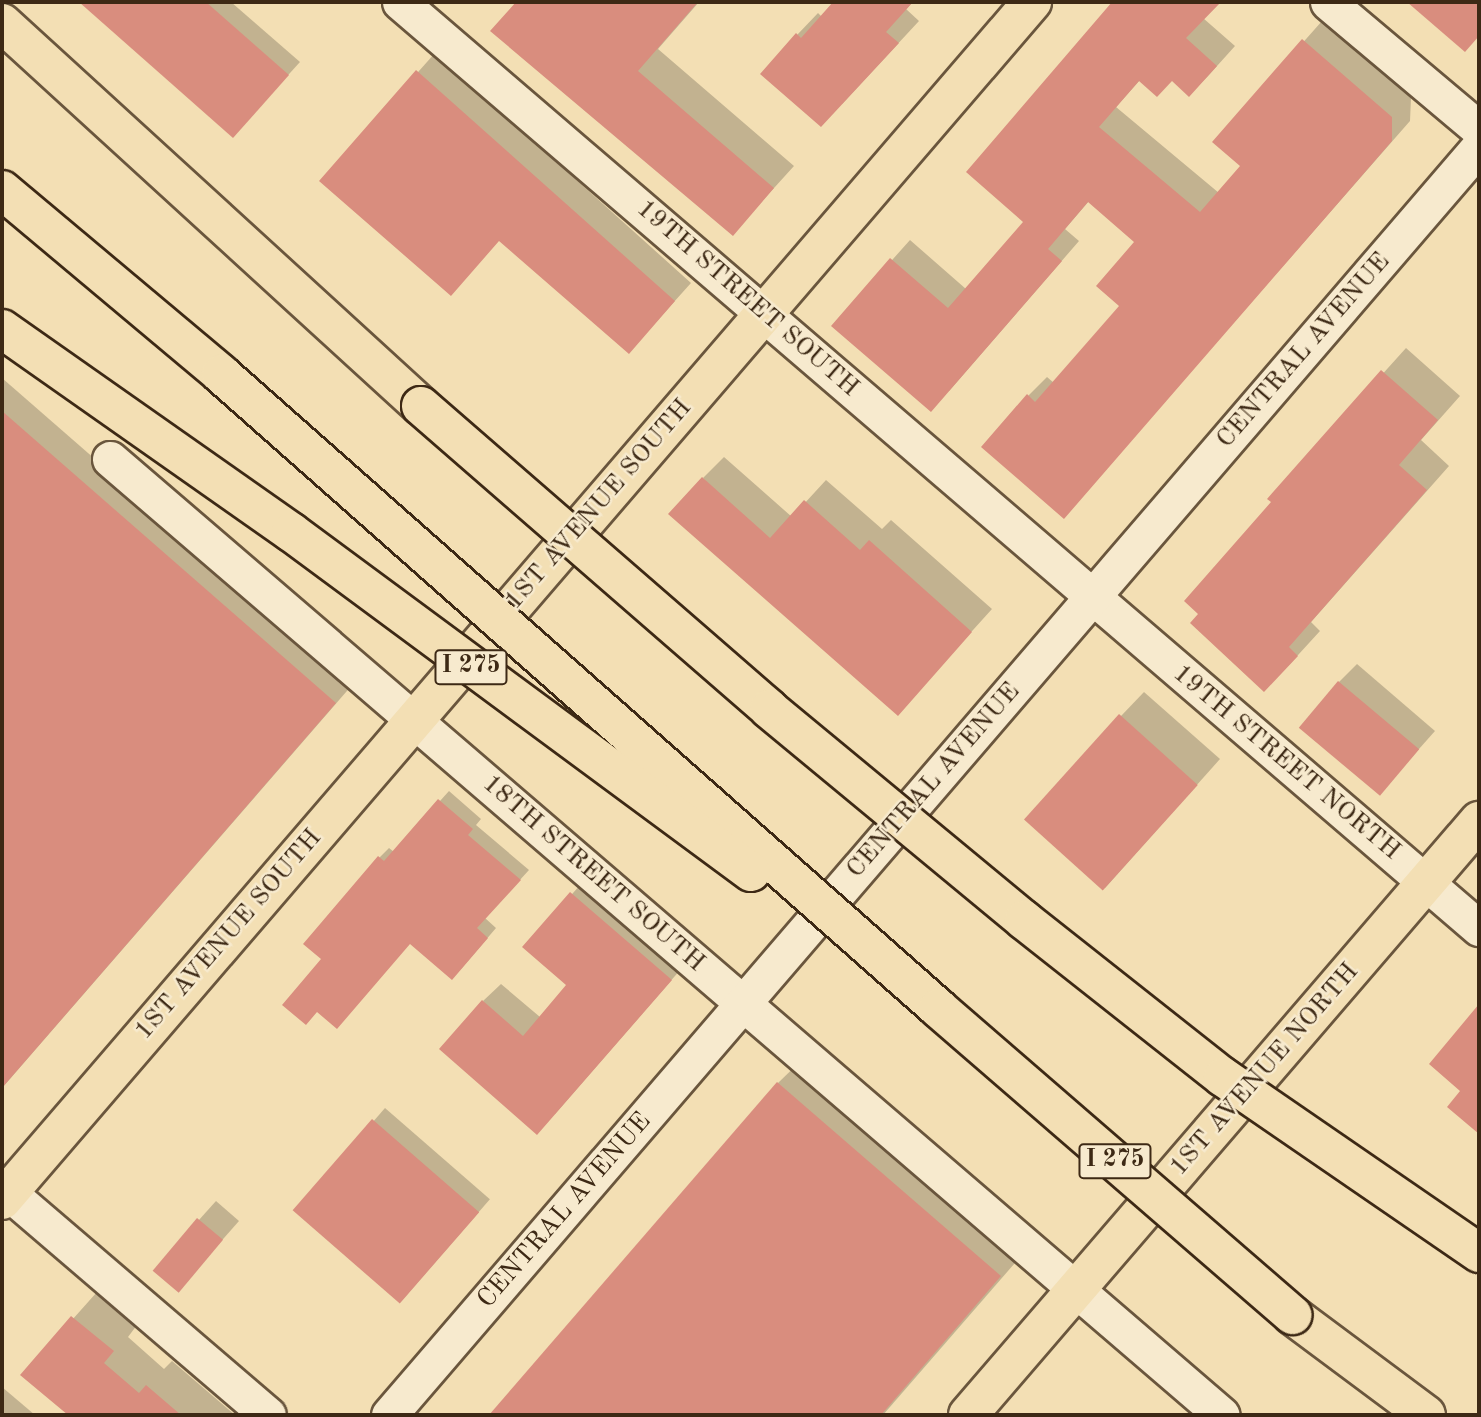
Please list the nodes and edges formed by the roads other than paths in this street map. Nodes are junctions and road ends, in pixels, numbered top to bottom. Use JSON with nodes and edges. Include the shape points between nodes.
{"nodes":[{"id":1,"x":1032,"y":2,"type":"edge"},
{"id":2,"x":1328,"y":2,"type":"edge"},
{"id":3,"x":412,"y":5,"type":"edge"},
{"id":4,"x":2,"y":23,"type":"edge"},
{"id":5,"x":2,"y":59,"type":"edge"},
{"id":6,"x":1479,"y":129,"type":"edge"},
{"id":7,"x":1479,"y":147,"type":"edge"},
{"id":8,"x":2,"y":191,"type":"edge"},
{"id":9,"x":764,"y":314,"type":"junction"},
{"id":10,"x":2,"y":329,"type":"edge"},
{"id":11,"x":421,"y":406,"type":"junction"},
{"id":12,"x":110,"y":459,"type":"dead end"},
{"id":13,"x":1092,"y":598,"type":"junction"},
{"id":14,"x":414,"y":720,"type":"junction"},
{"id":15,"x":1479,"y":821,"type":"edge"},
{"id":16,"x":1426,"y":883,"type":"junction"},
{"id":17,"x":1479,"y":928,"type":"edge"},
{"id":18,"x":743,"y":1003,"type":"junction"},
{"id":19,"x":938,"y":1008,"type":"junction"},
{"id":20,"x":4,"y":1193,"type":"edge"},
{"id":21,"x":1479,"y":1254,"type":"edge"},
{"id":22,"x":1076,"y":1290,"type":"junction"},
{"id":23,"x":1292,"y":1315,"type":"junction"},
{"id":24,"x":268,"y":1415,"type":"edge"},
{"id":25,"x":389,"y":1415,"type":"edge"},
{"id":26,"x":968,"y":1415,"type":"edge"},
{"id":27,"x":1222,"y":1415,"type":"edge"},
{"id":28,"x":1401,"y":1415,"type":"edge"},
{"id":29,"x":1426,"y":1415,"type":"edge"}],
"edges":[{"from":1,"to":9,"type":"main road","name":"1ST AVENUE SOUTH"},
{"from":2,"to":6,"type":"street"},
{"from":3,"to":9,"type":"street","name":"19TH STREET SOUTH"},
{"from":4,"to":11,"type":"main road"},
{"from":5,"to":11,"type":"main road"},
{"from":7,"to":13,"type":"street","name":"CENTRAL AVENUE"},
{"from":8,"to":19,"type":"main road","bridge":true,"via":[[231,383]]},
{"from":9,"to":13,"type":"street","name":"19TH STREET SOUTH"},
{"from":9,"to":14,"type":"main road","name":"1ST AVENUE SOUTH"},
{"from":10,"to":19,"type":"main road","number":"I 275","bridge":true,"via":[[291,532]]},
{"from":11,"to":21,"type":"main road","bridge":true,"via":[[769,709],[1024,920],[1223,1077]]},
{"from":12,"to":14,"type":"street","name":"18TH STREET SOUTH"},
{"from":13,"to":16,"type":"street","name":"19TH STREET NORTH"},
{"from":13,"to":18,"type":"street","name":"CENTRAL AVENUE"},
{"from":14,"to":18,"type":"street","name":"18TH STREET SOUTH"},
{"from":14,"to":20,"type":"main road","name":"1ST AVENUE SOUTH"},
{"from":15,"to":16,"type":"main road","name":"1ST AVENUE NORTH"},
{"from":16,"to":17,"type":"street","name":"19TH STREET NORTH"},
{"from":16,"to":22,"type":"main road","name":"1ST AVENUE NORTH"},
{"from":18,"to":22,"type":"street","name":"18TH STREET SOUTH"},
{"from":18,"to":25,"type":"street","name":"CENTRAL AVENUE"},
{"from":19,"to":23,"type":"main road","number":"I 275","bridge":true},
{"from":20,"to":24,"type":"street"},
{"from":22,"to":26,"type":"main road","name":"1ST AVENUE NORTH"},
{"from":22,"to":27,"type":"street","name":"18TH STREET SOUTH"},
{"from":23,"to":28,"type":"main road"},
{"from":23,"to":29,"type":"main road","number":"I 275"}]}
